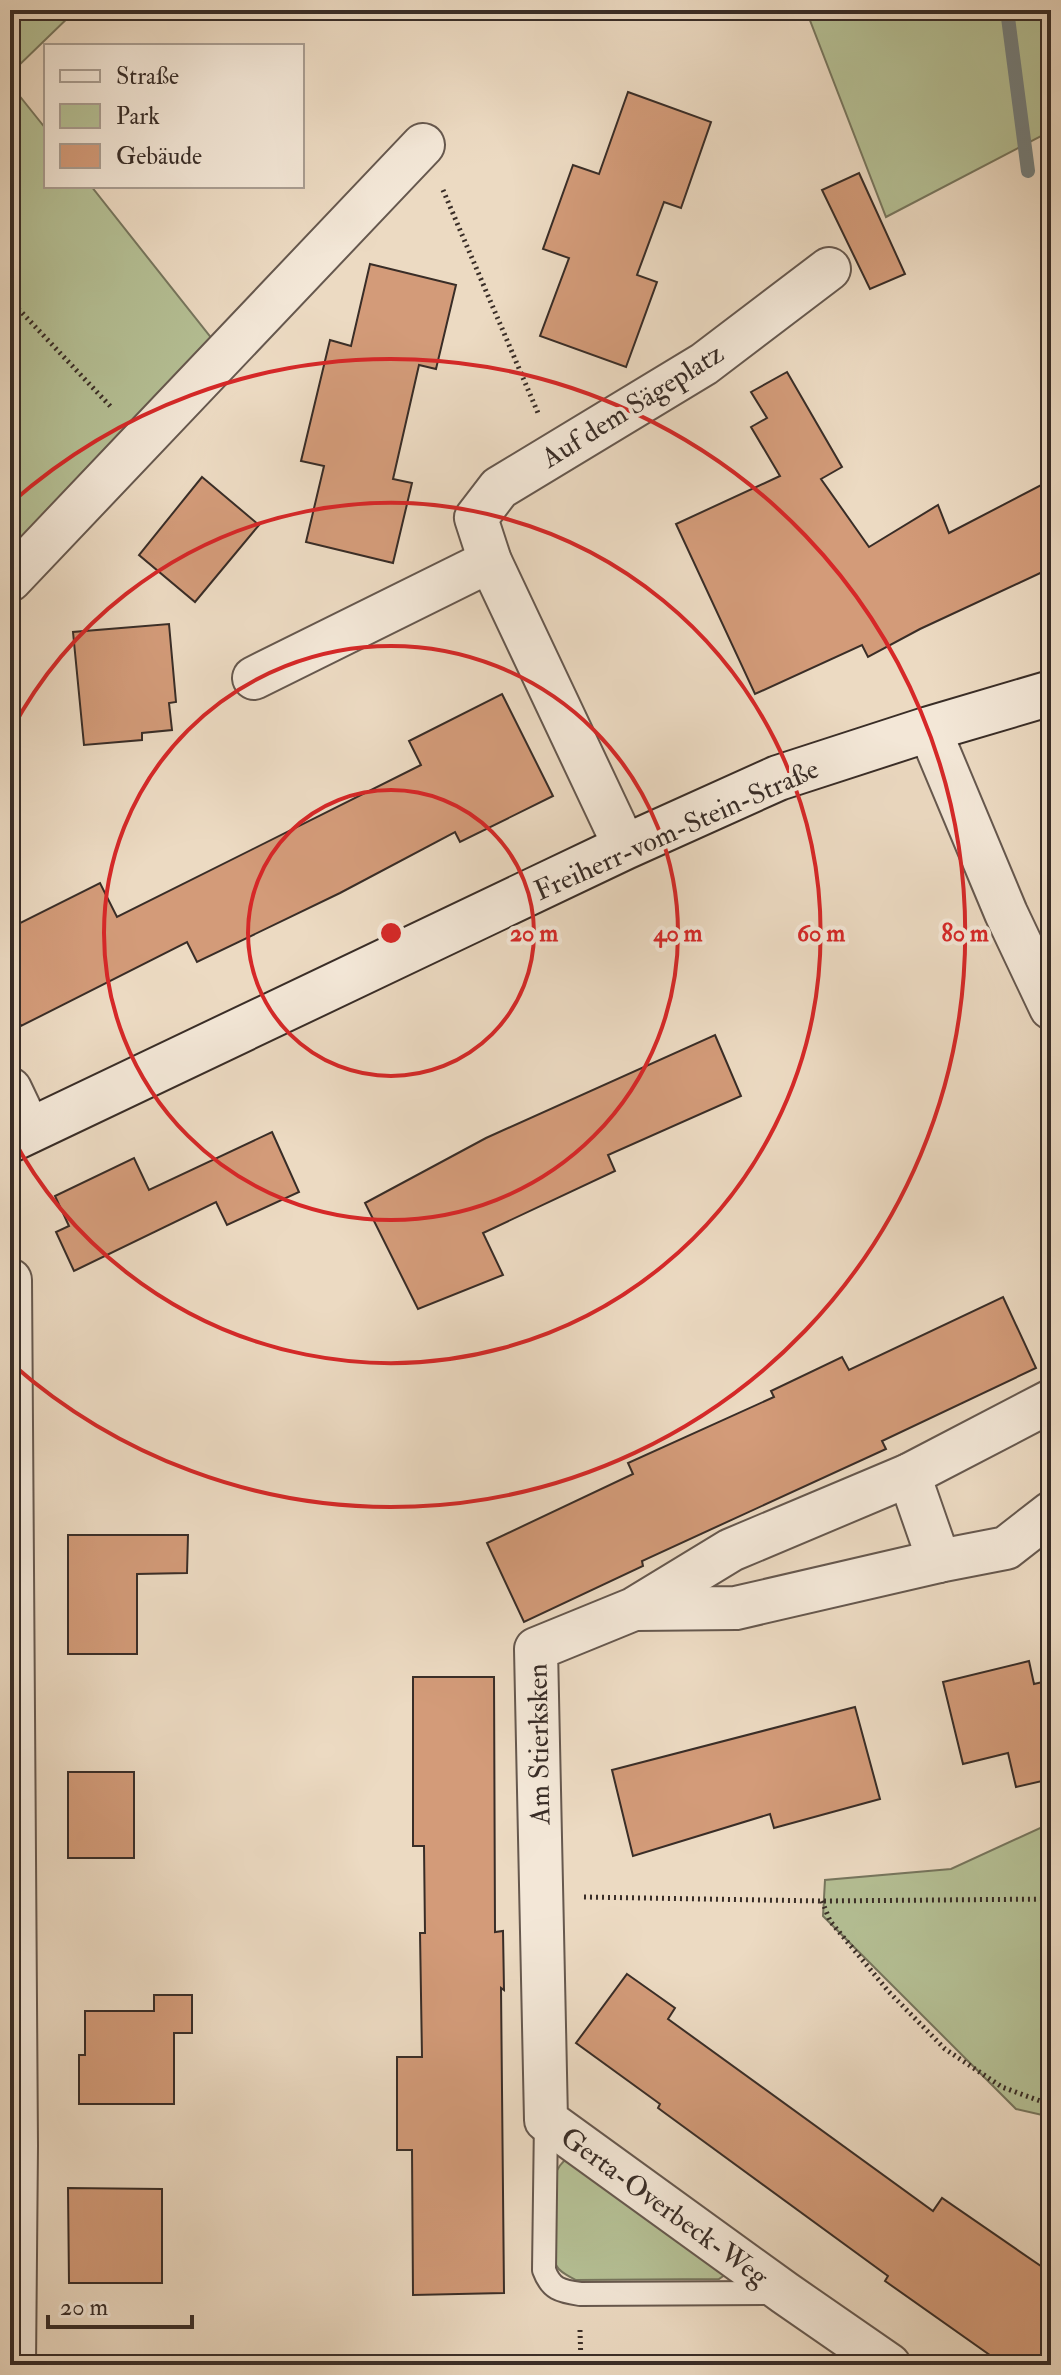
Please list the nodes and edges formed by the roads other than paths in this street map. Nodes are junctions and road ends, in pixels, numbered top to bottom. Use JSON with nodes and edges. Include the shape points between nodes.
{"nodes":[{"id":1,"x":423,"y":145,"type":"road end"},
{"id":2,"x":829,"y":269,"type":"dead end"},
{"id":3,"x":490,"y":561,"type":"junction"},
{"id":4,"x":10,"y":580,"type":"edge"},
{"id":5,"x":254,"y":678,"type":"dead end"},
{"id":6,"x":1051,"y":693,"type":"edge"},
{"id":7,"x":929,"y":729,"type":"junction"},
{"id":8,"x":625,"y":847,"type":"junction"},
{"id":9,"x":1051,"y":1008,"type":"edge"},
{"id":10,"x":10,"y":1089,"type":"edge"},
{"id":11,"x":20,"y":1135,"type":"edge"},
{"id":12,"x":10,"y":1280,"type":"edge"},
{"id":13,"x":1051,"y":1401,"type":"edge"},
{"id":14,"x":909,"y":1475,"type":"junction"},
{"id":15,"x":1051,"y":1513,"type":"edge"},
{"id":16,"x":939,"y":1561,"type":"junction"},
{"id":17,"x":634,"y":1609,"type":"junction"},
{"id":18,"x":540,"y":1896,"type":"joint"},
{"id":19,"x":546,"y":2120,"type":"junction"},
{"id":20,"x":785,"y":2293,"type":"junction"},
{"id":21,"x":14,"y":2365,"type":"edge"},
{"id":22,"x":889,"y":2365,"type":"edge"}],
"edges":[{"from":1,"to":4,"type":"street"},
{"from":2,"to":3,"type":"street","name":"Auf dem Sägeplatz","via":[[704,364],[499,488],[476,518]]},
{"from":3,"to":5,"type":"street"},
{"from":3,"to":8,"type":"street","name":"Auf dem Sägeplatz"},
{"from":6,"to":7,"type":"main road","name":"Freiherr-vom-Stein-Straße"},
{"from":7,"to":8,"type":"main road","name":"Freiherr-vom-Stein-Straße","via":[[778,778]]},
{"from":7,"to":9,"type":"street"},
{"from":8,"to":11,"type":"main road","name":"Freiherr-vom-Stein-Straße"},
{"from":10,"to":11,"type":"street"},
{"from":12,"to":21,"type":"street"},
{"from":13,"to":14,"type":"street","name":"Am Stierksken"},
{"from":14,"to":16,"type":"street"},
{"from":14,"to":17,"type":"street","name":"Am Stierksken","via":[[731,1550]]},
{"from":15,"to":16,"type":"street","name":"Am Stierksken","via":[[1006,1548]]},
{"from":16,"to":17,"type":"street","name":"Am Stierksken","via":[[736,1608]]},
{"from":17,"to":18,"type":"street","name":"Am Stierksken","via":[[536,1649]]},
{"from":18,"to":19,"type":"street","name":"Gerta-Overbeck-Weg"},
{"from":19,"to":20,"type":"street","name":"Gerta-Overbeck-Weg"},
{"from":19,"to":20,"type":"lane","via":[[544,2270],[549,2282],[563,2292],[580,2294]]},
{"from":20,"to":22,"type":"street","name":"Gerta-Overbeck-Weg"}]}
